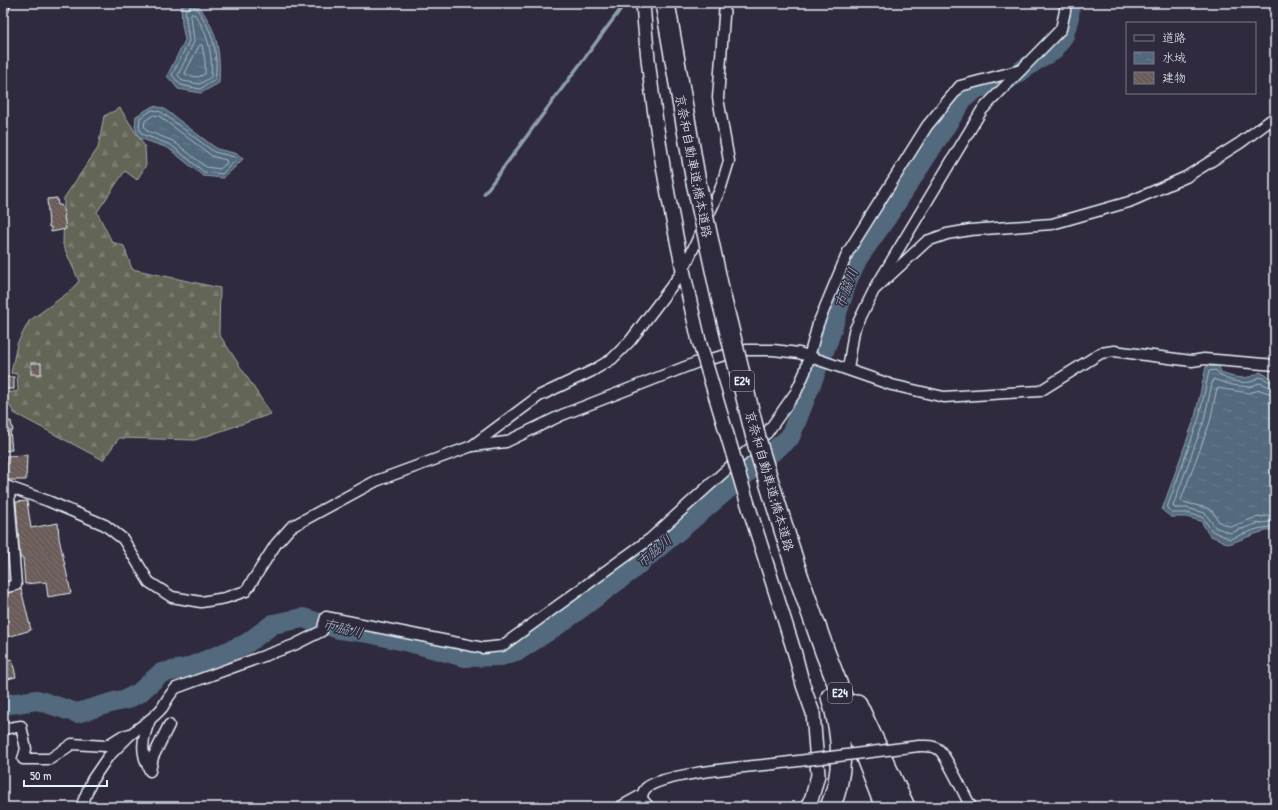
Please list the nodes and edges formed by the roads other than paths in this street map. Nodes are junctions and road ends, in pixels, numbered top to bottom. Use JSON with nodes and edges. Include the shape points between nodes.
{"nodes":[{"id":1,"x":5,"y":3,"type":"edge"},
{"id":2,"x":643,"y":3,"type":"edge"},
{"id":3,"x":665,"y":3,"type":"edge"},
{"id":4,"x":725,"y":3,"type":"edge"},
{"id":5,"x":1065,"y":3,"type":"edge"},
{"id":6,"x":3,"y":10,"type":"edge"},
{"id":7,"x":1021,"y":70,"type":"junction"},
{"id":8,"x":1275,"y":117,"type":"edge"},
{"id":9,"x":683,"y":271,"type":"junction"},
{"id":10,"x":874,"y":290,"type":"junction"},
{"id":11,"x":810,"y":357,"type":"junction"},
{"id":12,"x":1275,"y":365,"type":"edge"},
{"id":13,"x":848,"y":369,"type":"junction"},
{"id":14,"x":472,"y":446,"type":"junction"},
{"id":15,"x":7,"y":487,"type":"edge"},
{"id":16,"x":3,"y":588,"type":"edge"},
{"id":17,"x":809,"y":607,"type":"junction"},
{"id":18,"x":825,"y":652,"type":"junction"},
{"id":19,"x":150,"y":720,"type":"junction"},
{"id":20,"x":169,"y":726,"type":"dead end"},
{"id":21,"x":3,"y":729,"type":"edge"},
{"id":22,"x":131,"y":734,"type":"junction"},
{"id":23,"x":642,"y":794,"type":"junction"},
{"id":24,"x":81,"y":807,"type":"edge"},
{"id":25,"x":620,"y":807,"type":"edge"},
{"id":26,"x":649,"y":807,"type":"edge"},
{"id":27,"x":807,"y":807,"type":"edge"},
{"id":28,"x":830,"y":807,"type":"edge"},
{"id":29,"x":885,"y":807,"type":"edge"},
{"id":30,"x":905,"y":807,"type":"edge"},
{"id":31,"x":971,"y":807,"type":"edge"}],
"edges":[{"from":1,"to":6,"type":"street"},
{"from":2,"to":9,"type":"street","via":[[657,125]]},
{"from":3,"to":17,"type":"highway","name":"京奈和自動車道;橋本道路","number":"E24","bridge":true,"via":[[696,182],[720,293],[759,450]]},
{"from":4,"to":9,"type":"street","via":[[718,98],[729,161],[720,190]]},
{"from":5,"to":7,"type":"street","via":[[1061,29]]},
{"from":7,"to":10,"type":"street","via":[[982,110]]},
{"from":7,"to":11,"type":"street","via":[[960,86],[927,126],[848,252],[818,324]]},
{"from":8,"to":10,"type":"street","via":[[1186,177],[1129,202],[1052,224],[970,230],[927,241]]},
{"from":9,"to":14,"type":"street","via":[[630,341],[612,359],[538,396]]},
{"from":9,"to":27,"type":"street","bridge":true,"via":[[699,341],[813,713],[818,775]]},
{"from":10,"to":13,"type":"street","via":[[854,331]]},
{"from":11,"to":13,"type":"street"},
{"from":11,"to":14,"type":"street","via":[[773,350],[746,350],[719,356],[562,415],[506,442]]},
{"from":11,"to":19,"type":"street","via":[[796,392],[767,433],[650,539],[502,646],[483,648],[326,616],[322,632],[294,645],[176,688]]},
{"from":12,"to":13,"type":"street","via":[[1204,359],[1192,361],[1114,351],[1101,353],[1040,391],[944,397],[892,385]]},
{"from":14,"to":15,"type":"street","via":[[376,481],[328,505],[290,527],[283,534],[246,591],[201,602],[172,597],[149,582],[124,539],[105,525]]},
{"from":15,"to":16,"type":"street","via":[[16,585]]},
{"from":17,"to":18,"type":"highway","name":"京奈和自動車道;橋本道路","number":"E24"},
{"from":17,"to":30,"type":"highway","via":[[834,654]]},
{"from":18,"to":28,"type":"highway","via":[[824,677],[836,712],[841,743],[841,772]]},
{"from":18,"to":29,"type":"highway","name":"京奈和自動車道;橋本道路","number":"E24"},
{"from":19,"to":20,"type":"street","via":[[143,738],[145,760],[150,771],[153,757]]},
{"from":19,"to":22,"type":"street"},
{"from":21,"to":22,"type":"street","via":[[21,726],[26,749],[23,759],[41,760],[50,759],[72,744],[106,746],[122,736]]},
{"from":22,"to":24,"type":"street","via":[[107,758],[92,780]]},
{"from":23,"to":25,"type":"street"},
{"from":23,"to":26,"type":"street","via":[[642,799]]},
{"from":23,"to":31,"type":"street","bridge":true,"via":[[646,788],[685,775],[931,746],[939,749]]}]}
